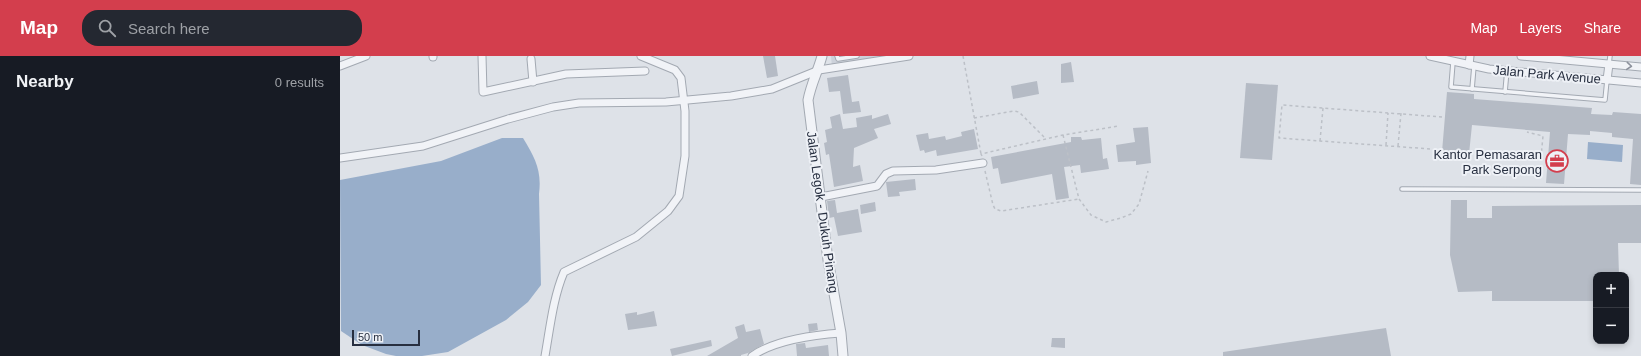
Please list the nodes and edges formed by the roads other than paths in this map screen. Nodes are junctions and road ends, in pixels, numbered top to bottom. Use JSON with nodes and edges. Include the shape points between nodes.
{"nodes":[{"id":1,"x":366,"y":56,"type":"edge"},
{"id":2,"x":482,"y":56,"type":"edge"},
{"id":3,"x":641,"y":56,"type":"edge"},
{"id":4,"x":822,"y":56,"type":"edge"},
{"id":5,"x":837,"y":56,"type":"edge"},
{"id":6,"x":856,"y":56,"type":"edge"},
{"id":7,"x":909,"y":56,"type":"edge"},
{"id":8,"x":1430,"y":56,"type":"edge"},
{"id":9,"x":1470,"y":56,"type":"edge"},
{"id":10,"x":1521,"y":56,"type":"edge"},
{"id":11,"x":1585,"y":56,"type":"edge"},
{"id":12,"x":1610,"y":56,"type":"edge"},
{"id":13,"x":1534,"y":57,"type":"edge"},
{"id":14,"x":532,"y":59,"type":"dead end"},
{"id":15,"x":1454,"y":59,"type":"edge"},
{"id":16,"x":1592,"y":62,"type":"junction"},
{"id":17,"x":1609,"y":64,"type":"junction"},
{"id":18,"x":1471,"y":65,"type":"junction"},
{"id":19,"x":340,"y":66,"type":"edge"},
{"id":20,"x":1641,"y":67,"type":"edge"},
{"id":21,"x":819,"y":70,"type":"junction"},
{"id":22,"x":1507,"y":70,"type":"junction"},
{"id":23,"x":645,"y":71,"type":"dead end"},
{"id":24,"x":1607,"y":80,"type":"junction"},
{"id":25,"x":532,"y":82,"type":"junction"},
{"id":26,"x":1641,"y":83,"type":"edge"},
{"id":27,"x":1472,"y":89,"type":"junction"},
{"id":28,"x":1505,"y":92,"type":"junction"},
{"id":29,"x":685,"y":101,"type":"junction"},
{"id":30,"x":340,"y":158,"type":"edge"},
{"id":31,"x":983,"y":163,"type":"road end"},
{"id":32,"x":1402,"y":189,"type":"dead end"},
{"id":33,"x":1641,"y":190,"type":"edge"},
{"id":34,"x":821,"y":198,"type":"junction"},
{"id":35,"x":841,"y":334,"type":"junction"},
{"id":36,"x":546,"y":356,"type":"edge"},
{"id":37,"x":752,"y":356,"type":"edge"},
{"id":38,"x":843,"y":356,"type":"edge"}],
"edges":[{"from":1,"to":19,"type":"street"},
{"from":2,"to":25,"type":"street","via":[[483,92]]},
{"from":3,"to":29,"type":"street","via":[[675,70],[681,78]]},
{"from":4,"to":21,"type":"street","name":"Jalan Legok - Dukuh Pinang"},
{"from":5,"to":6,"type":"lane","via":[[838,59]]},
{"from":7,"to":21,"type":"street"},
{"from":8,"to":15,"type":"street","name":"Jalan Park Avenue"},
{"from":9,"to":18,"type":"street"},
{"from":10,"to":13,"type":"street","name":"Jalan Park Avenue"},
{"from":11,"to":16,"type":"lane"},
{"from":12,"to":17,"type":"lane"},
{"from":13,"to":16,"type":"street","name":"Jalan Park Avenue"},
{"from":14,"to":25,"type":"street"},
{"from":15,"to":18,"type":"street","name":"Jalan Park Avenue"},
{"from":15,"to":27,"type":"lane","via":[[1451,87]]},
{"from":16,"to":17,"type":"street","name":"Jalan Park Avenue"},
{"from":17,"to":20,"type":"street","name":"Jalan Park Avenue","one_way":true},
{"from":17,"to":24,"type":"street"},
{"from":18,"to":22,"type":"street","name":"Jalan Park Avenue"},
{"from":18,"to":27,"type":"lane"},
{"from":21,"to":29,"type":"street","via":[[772,89]]},
{"from":21,"to":34,"type":"street","name":"Jalan Legok - Dukuh Pinang","via":[[808,100]]},
{"from":22,"to":24,"type":"street","name":"Jalan Park Avenue"},
{"from":22,"to":28,"type":"lane"},
{"from":23,"to":25,"type":"street","via":[[566,74]]},
{"from":24,"to":26,"type":"street","name":"Jalan Park Avenue"},
{"from":24,"to":28,"type":"lane","via":[[1606,100]]},
{"from":27,"to":28,"type":"lane"},
{"from":29,"to":30,"type":"street","via":[[580,103],[553,107],[423,146]]},
{"from":29,"to":36,"type":"street","via":[[685,156],[679,196],[668,211],[636,237],[564,272],[553,311]]},
{"from":31,"to":34,"type":"street","via":[[936,170],[893,171],[886,174],[877,186]]},
{"from":32,"to":33,"type":"lane"},
{"from":34,"to":35,"type":"street","name":"Jalan Legok - Dukuh Pinang","via":[[828,260]]},
{"from":35,"to":37,"type":"street","via":[[807,336],[786,341]]},
{"from":35,"to":38,"type":"street","name":"Jalan Legok - Dukuh Pinang"}]}
